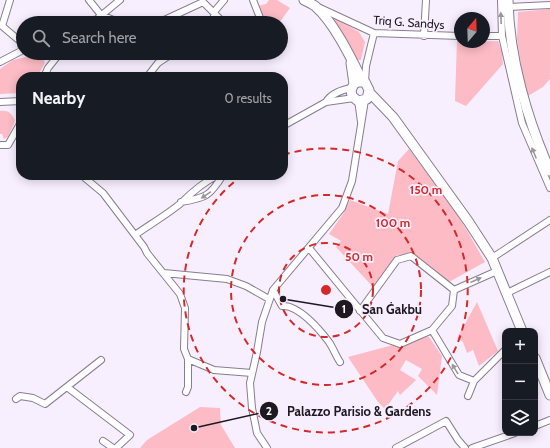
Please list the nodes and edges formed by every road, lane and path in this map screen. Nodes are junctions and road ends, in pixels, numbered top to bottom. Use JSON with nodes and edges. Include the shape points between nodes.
{"nodes":[{"id":1,"x":10,"y":0,"type":"edge"},
{"id":2,"x":89,"y":0,"type":"edge"},
{"id":3,"x":120,"y":0,"type":"edge"},
{"id":4,"x":224,"y":0,"type":"edge"},
{"id":5,"x":253,"y":0,"type":"edge"},
{"id":6,"x":304,"y":0,"type":"edge"},
{"id":7,"x":426,"y":0,"type":"edge"},
{"id":8,"x":501,"y":0,"type":"edge"},
{"id":9,"x":508,"y":3,"type":"edge"},
{"id":10,"x":518,"y":3,"type":"edge"},
{"id":11,"x":550,"y":5,"type":"edge"},
{"id":12,"x":315,"y":6,"type":"junction"},
{"id":13,"x":214,"y":12,"type":"junction"},
{"id":14,"x":101,"y":15,"type":"joint"},
{"id":15,"x":173,"y":16,"type":"edge"},
{"id":16,"x":214,"y":16,"type":"edge"},
{"id":17,"x":218,"y":16,"type":"edge"},
{"id":18,"x":259,"y":16,"type":"edge"},
{"id":19,"x":1,"y":25,"type":"edge"},
{"id":20,"x":374,"y":33,"type":"junction"},
{"id":21,"x":424,"y":36,"type":"junction"},
{"id":22,"x":454,"y":36,"type":"edge"},
{"id":23,"x":490,"y":36,"type":"edge"},
{"id":24,"x":502,"y":36,"type":"junction"},
{"id":25,"x":16,"y":38,"type":"edge"},
{"id":26,"x":16,"y":53,"type":"edge"},
{"id":27,"x":351,"y":57,"type":"junction"},
{"id":28,"x":54,"y":60,"type":"edge"},
{"id":29,"x":162,"y":60,"type":"edge"},
{"id":30,"x":0,"y":62,"type":"edge"},
{"id":31,"x":46,"y":72,"type":"edge"},
{"id":32,"x":151,"y":72,"type":"edge"},
{"id":33,"x":364,"y":82,"type":"junction"},
{"id":34,"x":352,"y":86,"type":"junction"},
{"id":35,"x":362,"y":98,"type":"junction"},
{"id":36,"x":16,"y":101,"type":"edge"},
{"id":37,"x":0,"y":102,"type":"edge"},
{"id":38,"x":326,"y":102,"type":"junction"},
{"id":39,"x":288,"y":123,"type":"edge"},
{"id":40,"x":16,"y":131,"type":"edge"},
{"id":41,"x":0,"y":145,"type":"edge"},
{"id":42,"x":550,"y":171,"type":"edge"},
{"id":43,"x":89,"y":180,"type":"edge"},
{"id":44,"x":205,"y":180,"type":"edge"},
{"id":45,"x":220,"y":180,"type":"edge"},
{"id":46,"x":550,"y":188,"type":"edge"},
{"id":47,"x":181,"y":202,"type":"junction"},
{"id":48,"x":550,"y":220,"type":"edge"},
{"id":49,"x":135,"y":235,"type":"junction"},
{"id":50,"x":308,"y":248,"type":"junction"},
{"id":51,"x":492,"y":258,"type":"junction"},
{"id":52,"x":497,"y":271,"type":"junction"},
{"id":53,"x":550,"y":272,"type":"edge"},
{"id":54,"x":164,"y":273,"type":"junction"},
{"id":55,"x":273,"y":290,"type":"junction"},
{"id":56,"x":454,"y":290,"type":"junction"},
{"id":57,"x":507,"y":293,"type":"junction"},
{"id":58,"x":269,"y":299,"type":"junction"},
{"id":59,"x":360,"y":311,"type":"junction"},
{"id":60,"x":521,"y":328,"type":"edge"},
{"id":61,"x":432,"y":330,"type":"junction"},
{"id":62,"x":502,"y":353,"type":"edge"},
{"id":63,"x":188,"y":359,"type":"junction"},
{"id":64,"x":101,"y":360,"type":"dead end"},
{"id":65,"x":340,"y":362,"type":"dead end"},
{"id":66,"x":537,"y":364,"type":"edge"},
{"id":67,"x":252,"y":373,"type":"junction"},
{"id":68,"x":474,"y":381,"type":"junction"},
{"id":69,"x":67,"y":387,"type":"junction"},
{"id":70,"x":186,"y":392,"type":"dead end"},
{"id":71,"x":550,"y":395,"type":"edge"},
{"id":72,"x":468,"y":396,"type":"dead end"},
{"id":73,"x":16,"y":399,"type":"dead end"},
{"id":74,"x":550,"y":420,"type":"edge"},
{"id":75,"x":538,"y":425,"type":"edge"},
{"id":76,"x":506,"y":436,"type":"edge"},
{"id":77,"x":103,"y":441,"type":"dead end"},
{"id":78,"x":113,"y":448,"type":"edge"},
{"id":79,"x":116,"y":448,"type":"edge"},
{"id":80,"x":266,"y":448,"type":"edge"},
{"id":81,"x":396,"y":448,"type":"edge"},
{"id":82,"x":465,"y":448,"type":"edge"},
{"id":83,"x":472,"y":448,"type":"edge"}],
"edges":[{"from":1,"to":19,"type":"street"},
{"from":2,"to":14,"type":"street"},
{"from":3,"to":14,"type":"street"},
{"from":4,"to":13,"type":"street"},
{"from":5,"to":18,"type":"street"},
{"from":6,"to":12,"type":"main road"},
{"from":7,"to":21,"type":"street"},
{"from":24,"to":8,"type":"street","one_way":true},
{"from":9,"to":10,"type":"street"},
{"from":9,"to":42,"type":"main road","via":[[510,37],[527,112]]},
{"from":10,"to":11,"type":"street"},
{"from":12,"to":20,"type":"street","name":"Triq G. Sandys"},
{"from":12,"to":27,"type":"main road","via":[[329,22]]},
{"from":13,"to":15,"type":"street","via":[[203,2]]},
{"from":13,"to":16,"type":"street"},
{"from":13,"to":17,"type":"street"},
{"from":19,"to":25,"type":"street"},
{"from":20,"to":21,"type":"street","name":"Triq G. Sandys"},
{"from":20,"to":33,"type":"street"},
{"from":21,"to":22,"type":"street","name":"Triq G. Sandys"},
{"from":23,"to":24,"type":"street"},
{"from":46,"to":24,"type":"street","one_way":true,"via":[[522,123]]},
{"from":26,"to":30,"type":"street"},
{"from":27,"to":33,"type":"main road"},
{"from":27,"to":34,"type":"main road"},
{"from":28,"to":31,"type":"street"},
{"from":29,"to":32,"type":"street"},
{"from":33,"to":34,"type":"main road"},
{"from":33,"to":35,"type":"main road","via":[[368,87]]},
{"from":34,"to":35,"type":"main road","via":[[351,93]]},
{"from":34,"to":38,"type":"street","via":[[328,98]]},
{"from":35,"to":38,"type":"street"},
{"from":35,"to":50,"type":"street","via":[[363,116],[352,181],[342,208]]},
{"from":35,"to":51,"type":"main road","via":[[383,107],[392,117]]},
{"from":36,"to":37,"type":"street"},
{"from":38,"to":39,"type":"street"},
{"from":40,"to":41,"type":"street","via":[[8,145]]},
{"from":43,"to":49,"type":"street","via":[[103,193]]},
{"from":44,"to":47,"type":"street"},
{"from":45,"to":47,"type":"street","one_way":true,"via":[[209,195],[199,200]]},
{"from":47,"to":49,"type":"street"},
{"from":48,"to":51,"type":"street"},
{"from":49,"to":54,"type":"street"},
{"from":50,"to":55,"type":"street"},
{"from":50,"to":59,"type":"street"},
{"from":51,"to":52,"type":"main road"},
{"from":56,"to":52,"type":"street","one_way":true},
{"from":52,"to":57,"type":"main road"},
{"from":53,"to":57,"type":"street"},
{"from":54,"to":58,"type":"street","via":[[227,279]]},
{"from":54,"to":63,"type":"street","via":[[180,294],[185,308],[184,349]]},
{"from":55,"to":58,"type":"street"},
{"from":55,"to":65,"type":"street","via":[[282,306],[287,305],[306,317],[329,342]]},
{"from":56,"to":59,"type":"street","via":[[411,256],[398,260]]},
{"from":56,"to":61,"type":"street","via":[[452,306]]},
{"from":57,"to":60,"type":"main road"},
{"from":58,"to":67,"type":"street"},
{"from":59,"to":61,"type":"street","via":[[383,338],[400,344]]},
{"from":68,"to":61,"type":"street","one_way":true,"via":[[459,375]]},
{"from":62,"to":68,"type":"street"},
{"from":63,"to":67,"type":"street","via":[[214,370]]},
{"from":63,"to":70,"type":"street"},
{"from":64,"to":69,"type":"street"},
{"from":66,"to":71,"type":"main road"},
{"from":67,"to":80,"type":"street","via":[[249,409],[257,433]]},
{"from":68,"to":72,"type":"street"},
{"from":69,"to":73,"type":"street","via":[[45,404],[33,398],[20,396]]},
{"from":69,"to":79,"type":"street","via":[[130,435]]},
{"from":74,"to":75,"type":"street"},
{"from":76,"to":83,"type":"street"},
{"from":77,"to":78,"type":"street"},
{"from":81,"to":82,"type":"street","via":[[446,421]]}]}
